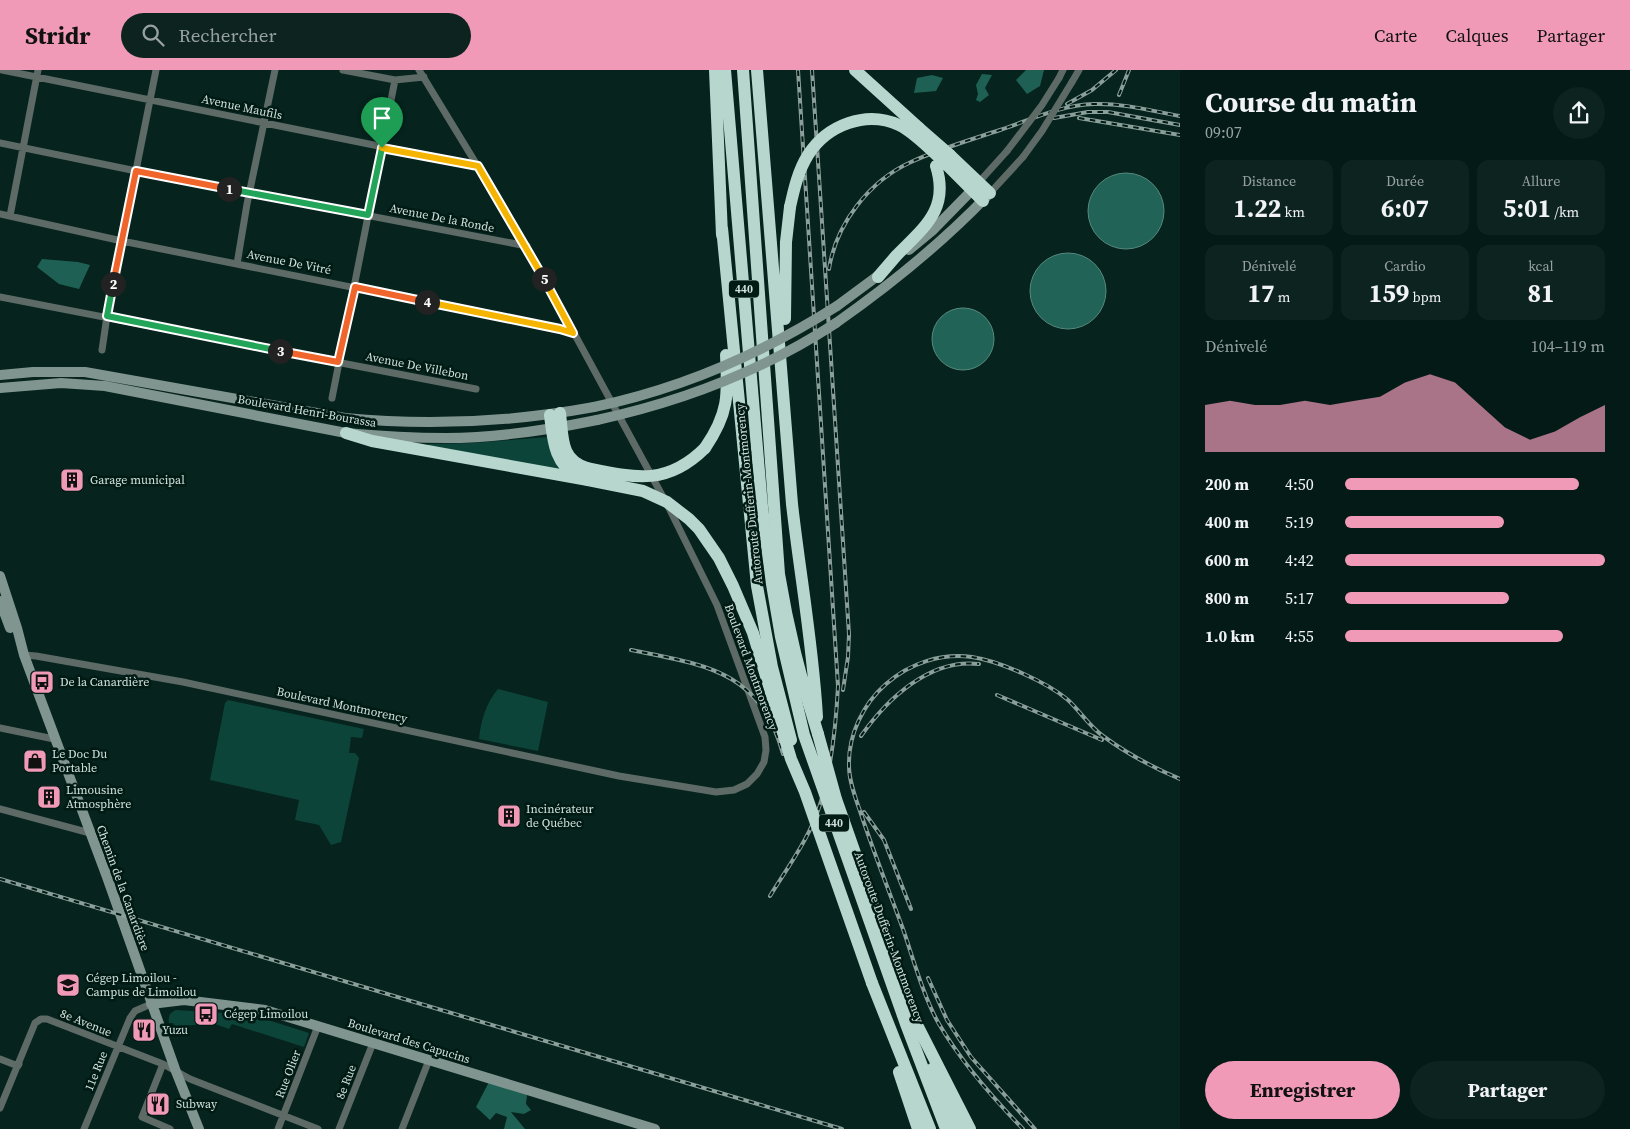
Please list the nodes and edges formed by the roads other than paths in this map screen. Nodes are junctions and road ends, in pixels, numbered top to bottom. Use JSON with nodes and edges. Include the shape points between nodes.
{"nodes":[{"id":1,"x":2,"y":70,"type":"edge"},
{"id":2,"x":156,"y":70,"type":"edge"},
{"id":3,"x":275,"y":70,"type":"edge"},
{"id":4,"x":343,"y":70,"type":"edge"},
{"id":5,"x":715,"y":70,"type":"edge"},
{"id":6,"x":725,"y":70,"type":"edge"},
{"id":7,"x":743,"y":70,"type":"edge"},
{"id":8,"x":757,"y":70,"type":"edge"},
{"id":9,"x":855,"y":70,"type":"edge"},
{"id":10,"x":1063,"y":70,"type":"edge"},
{"id":11,"x":1079,"y":70,"type":"edge"},
{"id":12,"x":37,"y":73,"type":"edge"},
{"id":13,"x":422,"y":73,"type":"edge"},
{"id":14,"x":395,"y":80,"type":"junction"},
{"id":15,"x":150,"y":99,"type":"junction"},
{"id":16,"x":264,"y":123,"type":"junction"},
{"id":17,"x":0,"y":143,"type":"edge"},
{"id":18,"x":23,"y":148,"type":"junction"},
{"id":19,"x":382,"y":148,"type":"junction"},
{"id":20,"x":943,"y":161,"type":"junction"},
{"id":21,"x":478,"y":166,"type":"junction"},
{"id":22,"x":136,"y":171,"type":"junction"},
{"id":23,"x":976,"y":186,"type":"junction"},
{"id":24,"x":249,"y":193,"type":"junction"},
{"id":25,"x":986,"y":197,"type":"junction"},
{"id":26,"x":0,"y":214,"type":"edge"},
{"id":27,"x":368,"y":215,"type":"junction"},
{"id":28,"x":10,"y":216,"type":"junction"},
{"id":29,"x":722,"y":228,"type":"junction"},
{"id":30,"x":122,"y":241,"type":"junction"},
{"id":31,"x":526,"y":246,"type":"junction"},
{"id":32,"x":236,"y":264,"type":"junction"},
{"id":33,"x":878,"y":277,"type":"junction"},
{"id":34,"x":355,"y":287,"type":"junction"},
{"id":35,"x":0,"y":297,"type":"edge"},
{"id":36,"x":107,"y":316,"type":"junction"},
{"id":37,"x":573,"y":333,"type":"junction"},
{"id":38,"x":102,"y":350,"type":"dead end"},
{"id":39,"x":338,"y":362,"type":"junction"},
{"id":40,"x":0,"y":375,"type":"edge"},
{"id":41,"x":0,"y":388,"type":"edge"},
{"id":42,"x":476,"y":389,"type":"dead end"},
{"id":43,"x":332,"y":398,"type":"dead end"},
{"id":44,"x":555,"y":414,"type":"junction"},
{"id":45,"x":557,"y":428,"type":"junction"},
{"id":46,"x":787,"y":429,"type":"junction"},
{"id":47,"x":346,"y":432,"type":"junction"},
{"id":48,"x":586,"y":476,"type":"junction"},
{"id":49,"x":762,"y":507,"type":"junction"},
{"id":50,"x":0,"y":576,"type":"edge"},
{"id":51,"x":0,"y":601,"type":"edge"},
{"id":52,"x":24,"y":655,"type":"junction"},
{"id":53,"x":0,"y":728,"type":"edge"},
{"id":54,"x":818,"y":734,"type":"junction"},
{"id":55,"x":54,"y":739,"type":"junction"},
{"id":56,"x":805,"y":792,"type":"junction"},
{"id":57,"x":0,"y":808,"type":"edge"},
{"id":58,"x":90,"y":833,"type":"junction"},
{"id":59,"x":872,"y":983,"type":"junction"},
{"id":60,"x":151,"y":1004,"type":"junction"},
{"id":61,"x":912,"y":1015,"type":"junction"},
{"id":62,"x":318,"y":1026,"type":"junction"},
{"id":63,"x":373,"y":1043,"type":"junction"},
{"id":64,"x":117,"y":1047,"type":"junction"},
{"id":65,"x":0,"y":1059,"type":"edge"},
{"id":66,"x":429,"y":1060,"type":"junction"},
{"id":67,"x":163,"y":1064,"type":"junction"},
{"id":68,"x":18,"y":1066,"type":"junction"},
{"id":69,"x":175,"y":1069,"type":"junction"},
{"id":70,"x":0,"y":1108,"type":"edge"},
{"id":71,"x":284,"y":1116,"type":"junction"},
{"id":72,"x":196,"y":1128,"type":"edge"},
{"id":73,"x":84,"y":1129,"type":"edge"},
{"id":74,"x":170,"y":1129,"type":"edge"},
{"id":75,"x":278,"y":1129,"type":"edge"},
{"id":76,"x":318,"y":1129,"type":"edge"},
{"id":77,"x":339,"y":1129,"type":"edge"},
{"id":78,"x":402,"y":1129,"type":"edge"},
{"id":79,"x":655,"y":1129,"type":"edge"},
{"id":80,"x":918,"y":1129,"type":"edge"},
{"id":81,"x":930,"y":1129,"type":"edge"},
{"id":82,"x":946,"y":1129,"type":"edge"},
{"id":83,"x":956,"y":1129,"type":"edge"},
{"id":84,"x":970,"y":1129,"type":"edge"}],
"edges":[{"from":1,"to":12,"type":"street","name":"Avenue Maufils"},
{"from":2,"to":15,"type":"street"},
{"from":3,"to":16,"type":"street"},
{"from":4,"to":14,"type":"street"},
{"from":5,"to":29,"type":"highway"},
{"from":6,"to":49,"type":"highway","name":"Autoroute Dufferin-Montmorency","number":"440"},
{"from":7,"to":49,"type":"highway","name":"Autoroute Dufferin-Montmorency","number":"440"},
{"from":8,"to":46,"type":"highway"},
{"from":9,"to":20,"type":"highway","bridge":true},
{"from":10,"to":23,"type":"street","name":"Boulevard Henri-Bourassa","bridge":true,"via":[[1037,112]]},
{"from":11,"to":25,"type":"street","name":"Boulevard Henri-Bourassa","bridge":true,"via":[[1023,157]]},
{"from":12,"to":15,"type":"street","name":"Avenue Maufils"},
{"from":12,"to":18,"type":"street"},
{"from":13,"to":14,"type":"street"},
{"from":13,"to":21,"type":"street","name":"Boulevard Montmorency"},
{"from":14,"to":19,"type":"street"},
{"from":15,"to":16,"type":"street","name":"Avenue Maufils"},
{"from":15,"to":22,"type":"street"},
{"from":16,"to":19,"type":"street","name":"Avenue Maufils"},
{"from":16,"to":24,"type":"street"},
{"from":17,"to":18,"type":"street","name":"Avenue De la Ronde"},
{"from":18,"to":22,"type":"street","name":"Avenue De la Ronde"},
{"from":18,"to":28,"type":"street"},
{"from":19,"to":21,"type":"street","name":"Avenue Maufils"},
{"from":19,"to":27,"type":"street"},
{"from":20,"to":23,"type":"highway"},
{"from":20,"to":33,"type":"highway","via":[[941,192],[936,208],[924,229]]},
{"from":20,"to":46,"type":"highway","bridge":true,"via":[[932,156],[912,133],[900,126],[867,120],[842,125],[807,156],[790,206],[786,242]]},
{"from":21,"to":31,"type":"street","name":"Boulevard Montmorency"},
{"from":22,"to":24,"type":"street","name":"Avenue De la Ronde"},
{"from":22,"to":30,"type":"street"},
{"from":23,"to":25,"type":"highway"},
{"from":23,"to":33,"type":"main road","name":"Boulevard Henri-Bourassa","via":[[932,231]]},
{"from":24,"to":27,"type":"street","name":"Avenue De la Ronde"},
{"from":24,"to":32,"type":"street"},
{"from":25,"to":45,"type":"main road","name":"Boulevard Henri-Bourassa","bridge":true,"via":[[913,265],[836,323],[794,348],[727,379],[657,405]]},
{"from":26,"to":28,"type":"street","name":"Avenue De Vitré"},
{"from":27,"to":31,"type":"street","name":"Avenue De la Ronde"},
{"from":27,"to":34,"type":"street"},
{"from":28,"to":30,"type":"street","name":"Avenue De Vitré"},
{"from":29,"to":48,"type":"highway","bridge":true,"via":[[728,391],[721,422],[705,448],[684,465],[657,475]]},
{"from":29,"to":49,"type":"highway"},
{"from":30,"to":32,"type":"street","name":"Avenue De Vitré"},
{"from":30,"to":36,"type":"street"},
{"from":31,"to":37,"type":"street","name":"Boulevard Montmorency"},
{"from":32,"to":34,"type":"street","name":"Avenue De Vitré"},
{"from":33,"to":44,"type":"main road","name":"Boulevard Henri-Bourassa","bridge":true,"via":[[793,332],[727,365],[656,391]]},
{"from":34,"to":37,"type":"street","name":"Avenue De Vitré"},
{"from":34,"to":39,"type":"street"},
{"from":35,"to":36,"type":"street","name":"Avenue De Villebon"},
{"from":36,"to":38,"type":"street"},
{"from":36,"to":39,"type":"street","name":"Avenue De Villebon"},
{"from":37,"to":52,"type":"street","name":"Boulevard Montmorency","via":[[669,508],[726,627],[766,750],[757,774],[746,784],[734,790],[716,792],[619,776],[183,682]]},
{"from":39,"to":42,"type":"street","name":"Avenue De Villebon"},
{"from":39,"to":43,"type":"street"},
{"from":40,"to":44,"type":"main road","name":"Boulevard Henri-Bourassa","via":[[85,372],[371,420],[461,422]]},
{"from":41,"to":47,"type":"main road","name":"Boulevard Henri-Bourassa","via":[[61,383],[105,386]]},
{"from":44,"to":45,"type":"highway"},
{"from":45,"to":47,"type":"main road","name":"Boulevard Henri-Bourassa","via":[[446,438]]},
{"from":45,"to":48,"type":"highway","via":[[566,451]]},
{"from":46,"to":54,"type":"highway","via":[[792,504],[814,669]]},
{"from":47,"to":48,"type":"highway","via":[[372,441]]},
{"from":48,"to":56,"type":"highway","bridge":true,"via":[[656,495],[684,514],[708,541],[733,586],[753,633],[791,758]]},
{"from":49,"to":54,"type":"highway","name":"Autoroute Dufferin-Montmorency","number":"440","via":[[802,682]]},
{"from":49,"to":56,"type":"highway","bridge":true,"via":[[757,586],[772,667]]},
{"from":49,"to":82,"type":"highway","name":"Autoroute Dufferin-Montmorency","number":"440","bridge":true,"via":[[781,637],[804,735]]},
{"from":50,"to":52,"type":"main road","name":"Chemin de la Canardière"},
{"from":51,"to":52,"type":"main road","name":"Chemin de la Canardière"},
{"from":52,"to":55,"type":"main road","name":"Chemin de la Canardière"},
{"from":53,"to":55,"type":"street"},
{"from":54,"to":61,"type":"highway","name":"Autoroute Dufferin-Montmorency","number":"440","bridge":true,"via":[[836,799]]},
{"from":55,"to":58,"type":"main road","name":"Chemin de la Canardière"},
{"from":56,"to":59,"type":"highway","bridge":true},
{"from":57,"to":58,"type":"street"},
{"from":58,"to":60,"type":"main road","name":"Chemin de la Canardière"},
{"from":59,"to":80,"type":"highway"},
{"from":59,"to":81,"type":"highway"},
{"from":60,"to":62,"type":"main road","name":"Boulevard des Capucins","via":[[184,1000],[265,1010]]},
{"from":60,"to":64,"type":"street","name":"11e Rue","via":[[130,1018]]},
{"from":60,"to":69,"type":"main road","name":"Chemin de la Canardière"},
{"from":61,"to":83,"type":"highway","name":"Autoroute Dufferin-Montmorency","number":"440"},
{"from":61,"to":84,"type":"highway"},
{"from":62,"to":63,"type":"main road","name":"Boulevard des Capucins"},
{"from":62,"to":71,"type":"street","name":"Rue Olier"},
{"from":63,"to":66,"type":"main road","name":"Boulevard des Capucins"},
{"from":63,"to":77,"type":"street","name":"8e Rue"},
{"from":64,"to":67,"type":"street","name":"8e Avenue"},
{"from":64,"to":68,"type":"street","name":"8e Avenue","via":[[41,1019],[35,1023]]},
{"from":64,"to":73,"type":"street","name":"11e Rue"},
{"from":65,"to":68,"type":"street"},
{"from":66,"to":78,"type":"street"},
{"from":66,"to":79,"type":"main road","name":"Boulevard des Capucins"},
{"from":67,"to":69,"type":"street","name":"8e Avenue"},
{"from":67,"to":74,"type":"street","via":[[142,1117]]},
{"from":68,"to":70,"type":"street"},
{"from":69,"to":71,"type":"street","name":"8e Avenue","via":[[190,1079]]},
{"from":69,"to":72,"type":"main road","name":"Chemin de la Canardière"},
{"from":71,"to":75,"type":"street","name":"Rue Olier"},
{"from":71,"to":76,"type":"street","name":"8e Avenue"}]}
